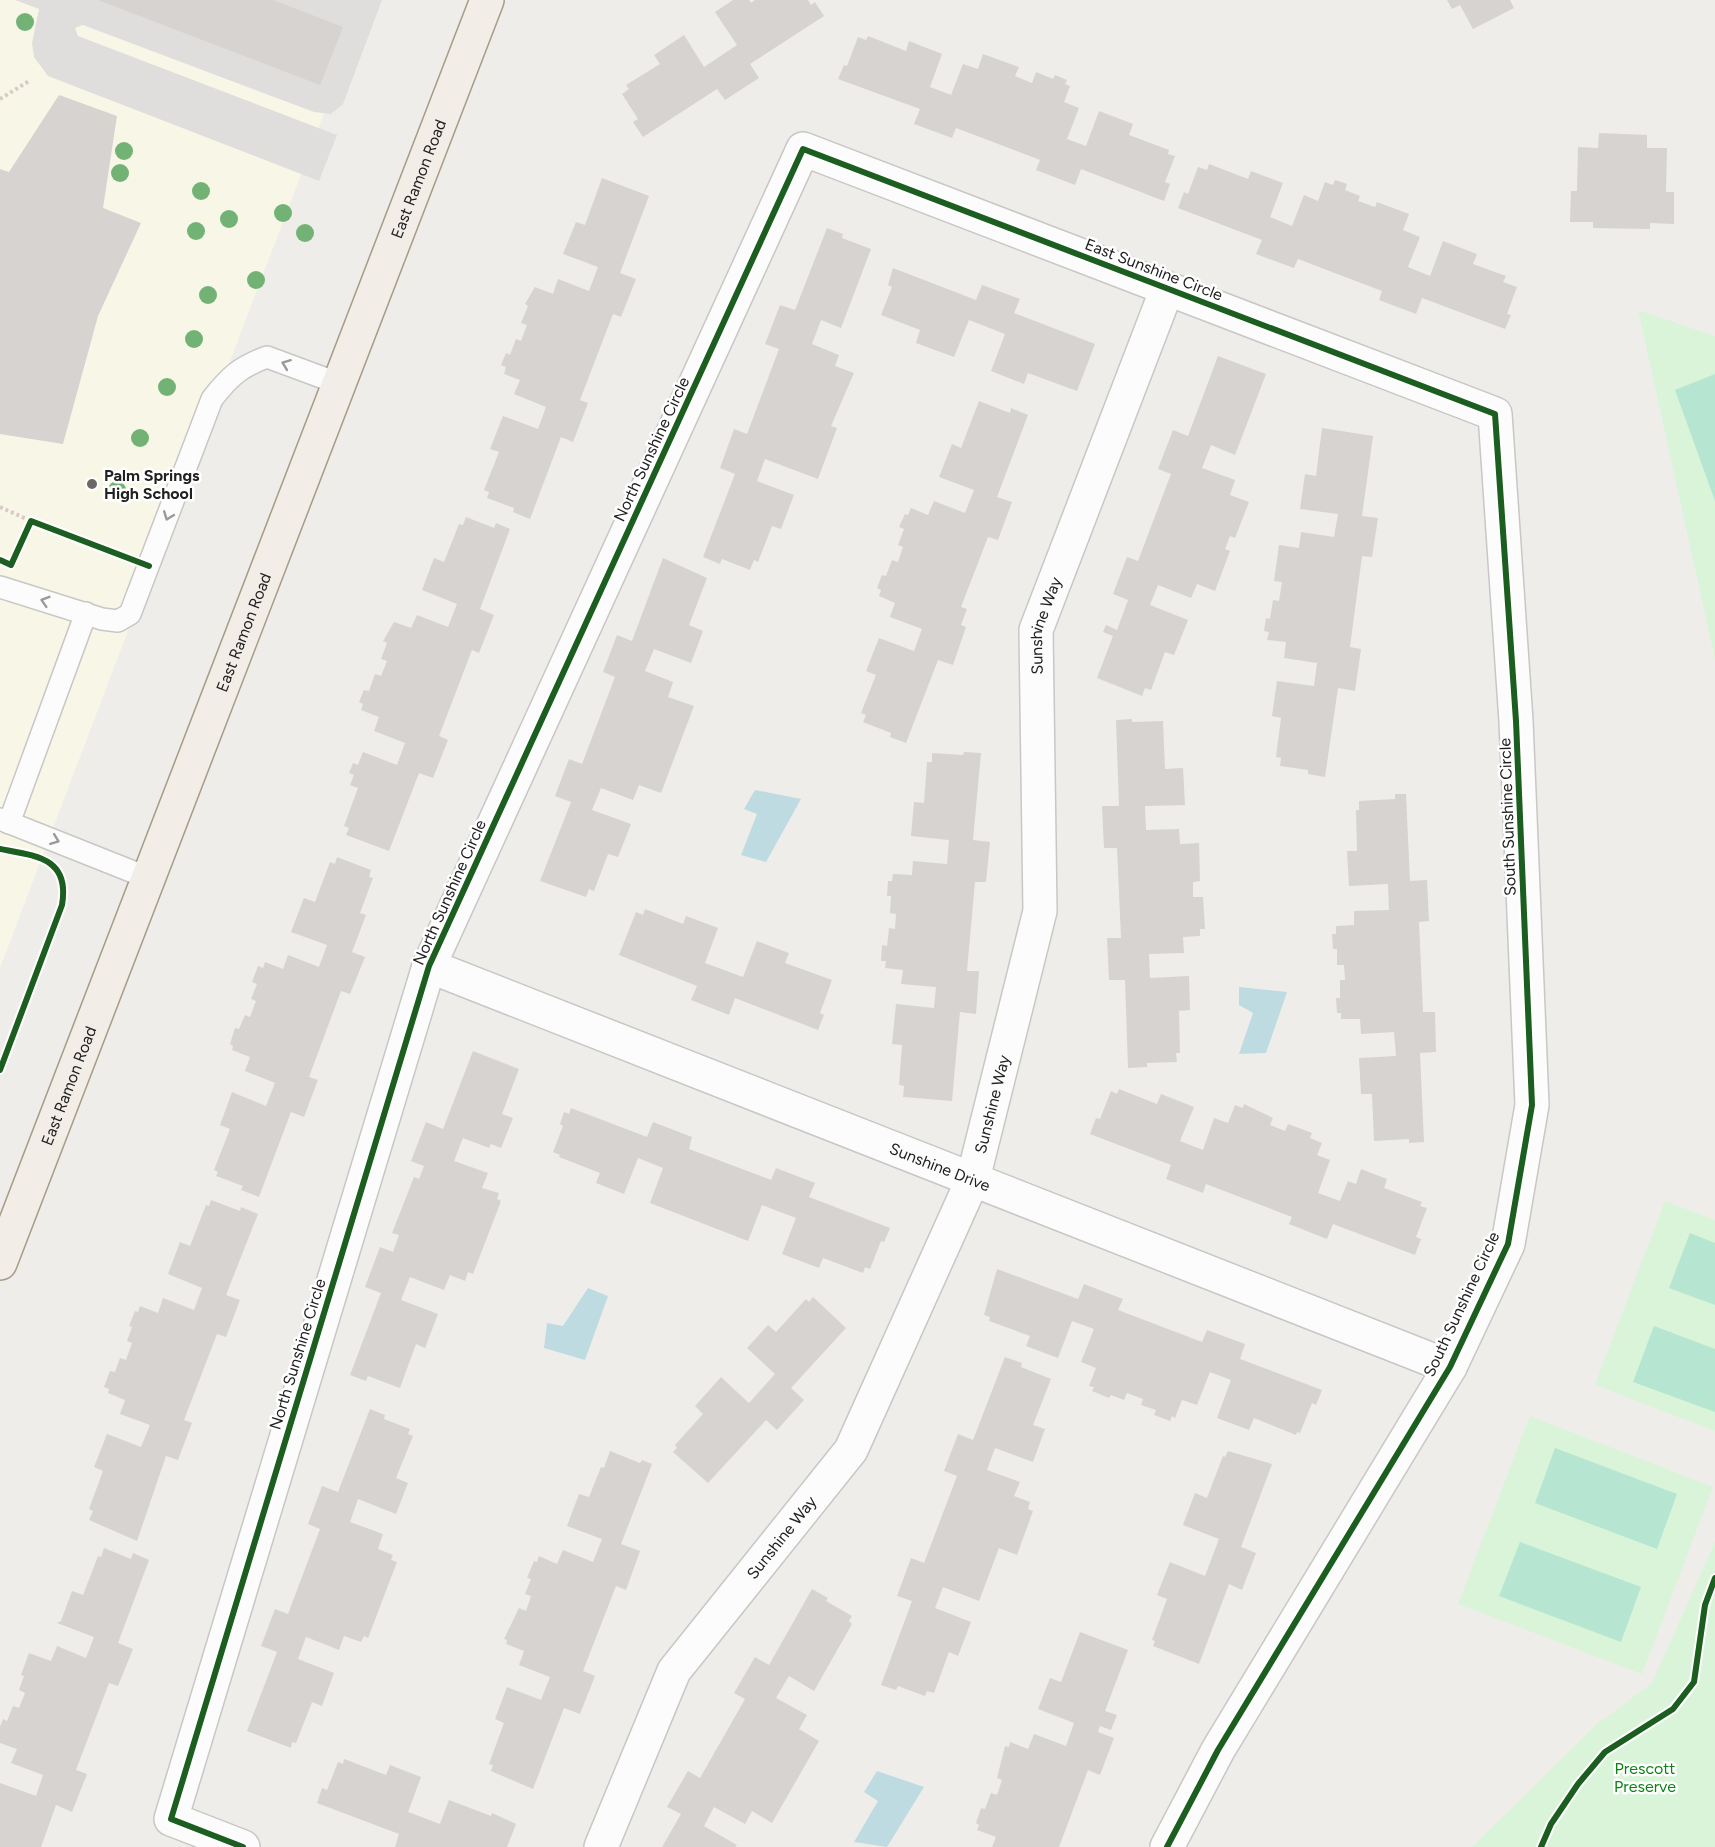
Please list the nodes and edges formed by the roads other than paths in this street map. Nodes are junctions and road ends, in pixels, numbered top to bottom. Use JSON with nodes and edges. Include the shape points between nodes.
{"nodes":[{"id":1,"x":487,"y":0,"type":"edge"},
{"id":2,"x":803,"y":149,"type":"joint"},
{"id":3,"x":1167,"y":289,"type":"junction"},
{"id":4,"x":340,"y":384,"type":"junction"},
{"id":5,"x":1495,"y":414,"type":"joint"},
{"id":6,"x":0,"y":587,"type":"edge"},
{"id":7,"x":86,"y":613,"type":"junction"},
{"id":8,"x":4,"y":821,"type":"edge"},
{"id":9,"x":150,"y":879,"type":"junction"},
{"id":10,"x":429,"y":966,"type":"junction"},
{"id":11,"x":973,"y":1179,"type":"junction"},
{"id":12,"x":0,"y":1263,"type":"edge"},
{"id":13,"x":1450,"y":1367,"type":"junction"},
{"id":14,"x":243,"y":1847,"type":"edge"},
{"id":15,"x":601,"y":1847,"type":"edge"},
{"id":16,"x":1167,"y":1847,"type":"edge"}],
"edges":[{"from":1,"to":4,"type":"main road","name":"East Ramon Road"},
{"from":2,"to":3,"type":"street","name":"East Sunshine Circle"},
{"from":2,"to":10,"type":"street","name":"North Sunshine Circle"},
{"from":3,"to":5,"type":"street","name":"East Sunshine Circle"},
{"from":3,"to":11,"type":"street","name":"Sunshine Way","via":[[1036,630],[1040,911]]},
{"from":4,"to":7,"type":"lane","one_way":true,"via":[[267,357],[242,366],[212,399],[130,614],[118,621]]},
{"from":4,"to":9,"type":"main road","name":"East Ramon Road"},
{"from":5,"to":13,"type":"street","name":"South Sunshine Circle","via":[[1516,721],[1532,1105],[1508,1244]]},
{"from":7,"to":6,"type":"lane","one_way":true},
{"from":7,"to":8,"type":"lane"},
{"from":8,"to":9,"type":"lane","one_way":true},
{"from":9,"to":12,"type":"main road","name":"East Ramon Road"},
{"from":10,"to":11,"type":"street","name":"Sunshine Drive"},
{"from":10,"to":14,"type":"street","name":"North Sunshine Circle","via":[[171,1819]]},
{"from":11,"to":13,"type":"street","name":"Sunshine Drive"},
{"from":11,"to":15,"type":"street","name":"Sunshine Way","via":[[851,1450],[674,1671]]},
{"from":13,"to":16,"type":"street","name":"South Sunshine Circle","via":[[1218,1750]]}]}
